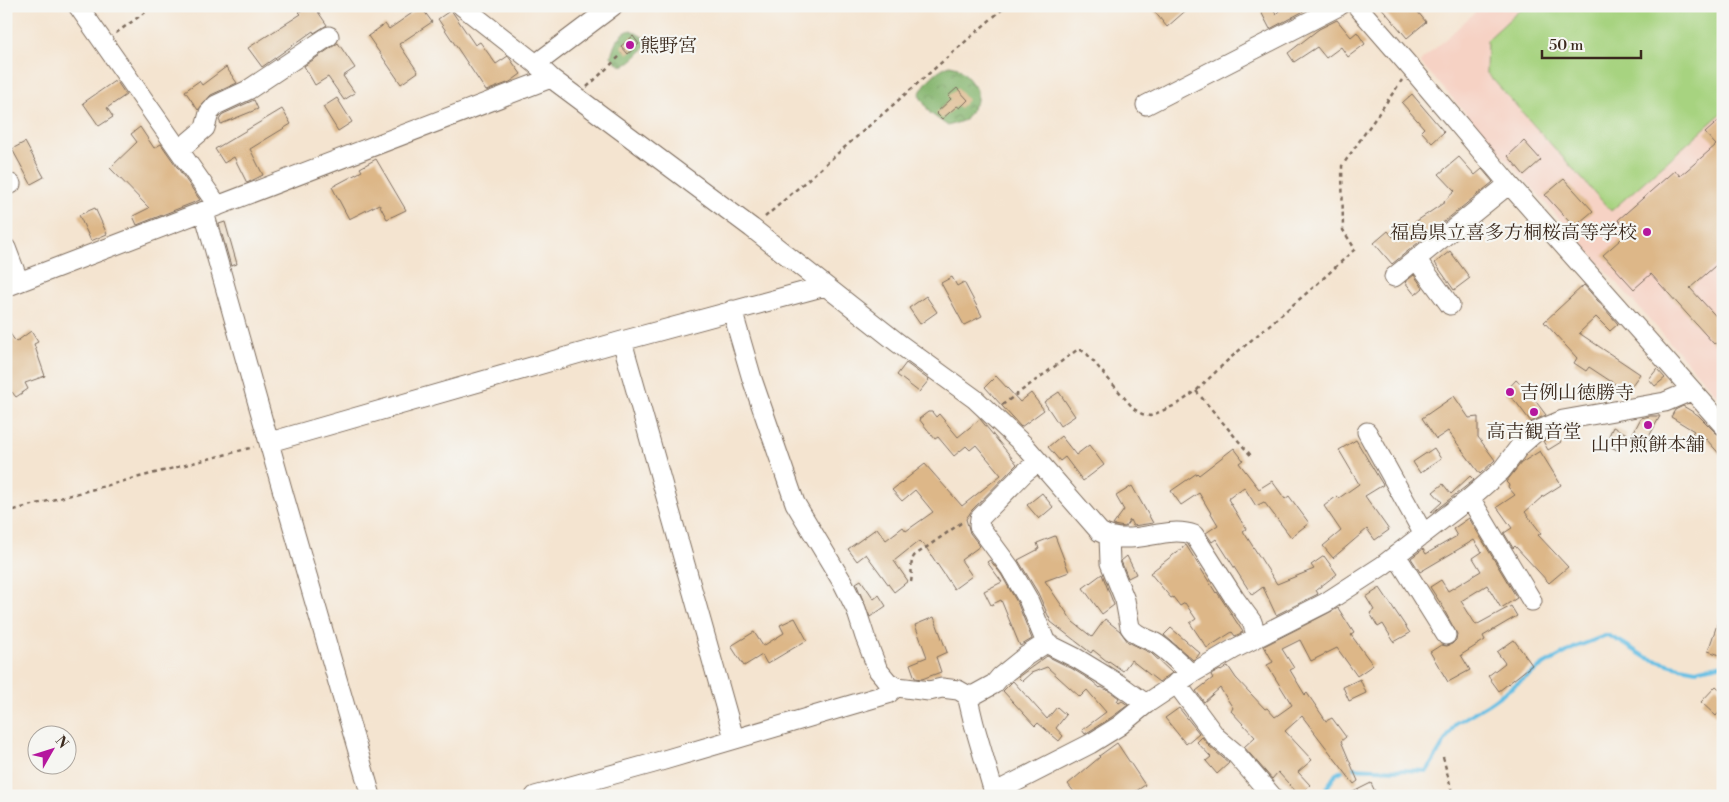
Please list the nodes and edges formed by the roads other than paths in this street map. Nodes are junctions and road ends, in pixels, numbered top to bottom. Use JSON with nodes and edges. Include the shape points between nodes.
{"nodes":[{"id":1,"x":78,"y":6,"type":"edge"},
{"id":2,"x":462,"y":6,"type":"edge"},
{"id":3,"x":613,"y":6,"type":"edge"},
{"id":4,"x":1339,"y":6,"type":"edge"},
{"id":5,"x":1356,"y":6,"type":"edge"},
{"id":6,"x":329,"y":36,"type":"dead end"},
{"id":7,"x":536,"y":64,"type":"junction"},
{"id":8,"x":551,"y":78,"type":"junction"},
{"id":9,"x":1146,"y":106,"type":"dead end"},
{"id":10,"x":180,"y":150,"type":"junction"},
{"id":11,"x":1509,"y":184,"type":"junction"},
{"id":12,"x":211,"y":209,"type":"junction"},
{"id":13,"x":6,"y":248,"type":"edge"},
{"id":14,"x":1416,"y":259,"type":"junction"},
{"id":15,"x":1394,"y":277,"type":"dead end"},
{"id":16,"x":13,"y":285,"type":"edge"},
{"id":17,"x":825,"y":286,"type":"junction"},
{"id":18,"x":1450,"y":305,"type":"dead end"},
{"id":19,"x":732,"y":310,"type":"junction"},
{"id":20,"x":622,"y":341,"type":"junction"},
{"id":21,"x":1691,"y":391,"type":"junction"},
{"id":22,"x":1723,"y":425,"type":"edge"},
{"id":23,"x":1367,"y":432,"type":"dead end"},
{"id":24,"x":270,"y":442,"type":"junction"},
{"id":25,"x":1038,"y":462,"type":"junction"},
{"id":26,"x":1470,"y":498,"type":"junction"},
{"id":27,"x":1423,"y":533,"type":"junction"},
{"id":28,"x":1109,"y":537,"type":"junction"},
{"id":29,"x":1396,"y":555,"type":"junction"},
{"id":30,"x":1532,"y":601,"type":"dead end"},
{"id":31,"x":1446,"y":635,"type":"dead end"},
{"id":32,"x":1257,"y":637,"type":"junction"},
{"id":33,"x":1046,"y":643,"type":"junction"},
{"id":34,"x":1183,"y":678,"type":"junction"},
{"id":35,"x":896,"y":686,"type":"junction"},
{"id":36,"x":967,"y":695,"type":"junction"},
{"id":37,"x":1146,"y":704,"type":"junction"},
{"id":38,"x":734,"y":738,"type":"junction"},
{"id":39,"x":995,"y":794,"type":"edge"},
{"id":40,"x":371,"y":796,"type":"edge"},
{"id":41,"x":535,"y":796,"type":"edge"},
{"id":42,"x":1272,"y":796,"type":"edge"}],
"edges":[{"from":1,"to":10,"type":"street"},
{"from":2,"to":7,"type":"street"},
{"from":3,"to":7,"type":"street"},
{"from":4,"to":9,"type":"street"},
{"from":5,"to":11,"type":"street"},
{"from":6,"to":10,"type":"street","via":[[248,90],[216,105],[209,113],[205,128]]},
{"from":7,"to":8,"type":"street"},
{"from":8,"to":12,"type":"street"},
{"from":8,"to":17,"type":"street"},
{"from":10,"to":12,"type":"street"},
{"from":11,"to":14,"type":"street"},
{"from":11,"to":21,"type":"street"},
{"from":12,"to":16,"type":"street"},
{"from":12,"to":24,"type":"street"},
{"from":13,"to":16,"type":"street"},
{"from":14,"to":15,"type":"street"},
{"from":14,"to":18,"type":"street"},
{"from":17,"to":19,"type":"street"},
{"from":17,"to":25,"type":"street","via":[[975,399]]},
{"from":19,"to":20,"type":"street"},
{"from":19,"to":35,"type":"street","via":[[755,389],[795,503],[856,609],[878,670]]},
{"from":20,"to":24,"type":"street"},
{"from":20,"to":38,"type":"street"},
{"from":21,"to":22,"type":"street"},
{"from":21,"to":26,"type":"street","via":[[1665,402],[1564,420],[1536,431],[1501,471]]},
{"from":23,"to":27,"type":"street"},
{"from":24,"to":40,"type":"street"},
{"from":25,"to":28,"type":"street","via":[[1100,532]]},
{"from":25,"to":33,"type":"street","via":[[979,520],[979,526],[1006,561],[1028,599]]},
{"from":26,"to":27,"type":"street"},
{"from":26,"to":30,"type":"street"},
{"from":27,"to":29,"type":"street"},
{"from":28,"to":32,"type":"street","via":[[1149,537],[1175,532],[1194,535],[1252,622]]},
{"from":28,"to":34,"type":"street","via":[[1110,563],[1125,600],[1130,627],[1172,655]]},
{"from":29,"to":31,"type":"street"},
{"from":29,"to":32,"type":"street","via":[[1325,603]]},
{"from":32,"to":34,"type":"street"},
{"from":33,"to":36,"type":"street","via":[[994,684],[974,695]]},
{"from":33,"to":37,"type":"street","via":[[1076,658]]},
{"from":34,"to":37,"type":"street"},
{"from":34,"to":42,"type":"street","via":[[1216,737],[1235,753]]},
{"from":35,"to":36,"type":"street","via":[[929,691],[942,688]]},
{"from":35,"to":38,"type":"street","via":[[888,694]]},
{"from":36,"to":39,"type":"street"},
{"from":37,"to":39,"type":"street","via":[[1090,744]]},
{"from":38,"to":41,"type":"street"}]}
